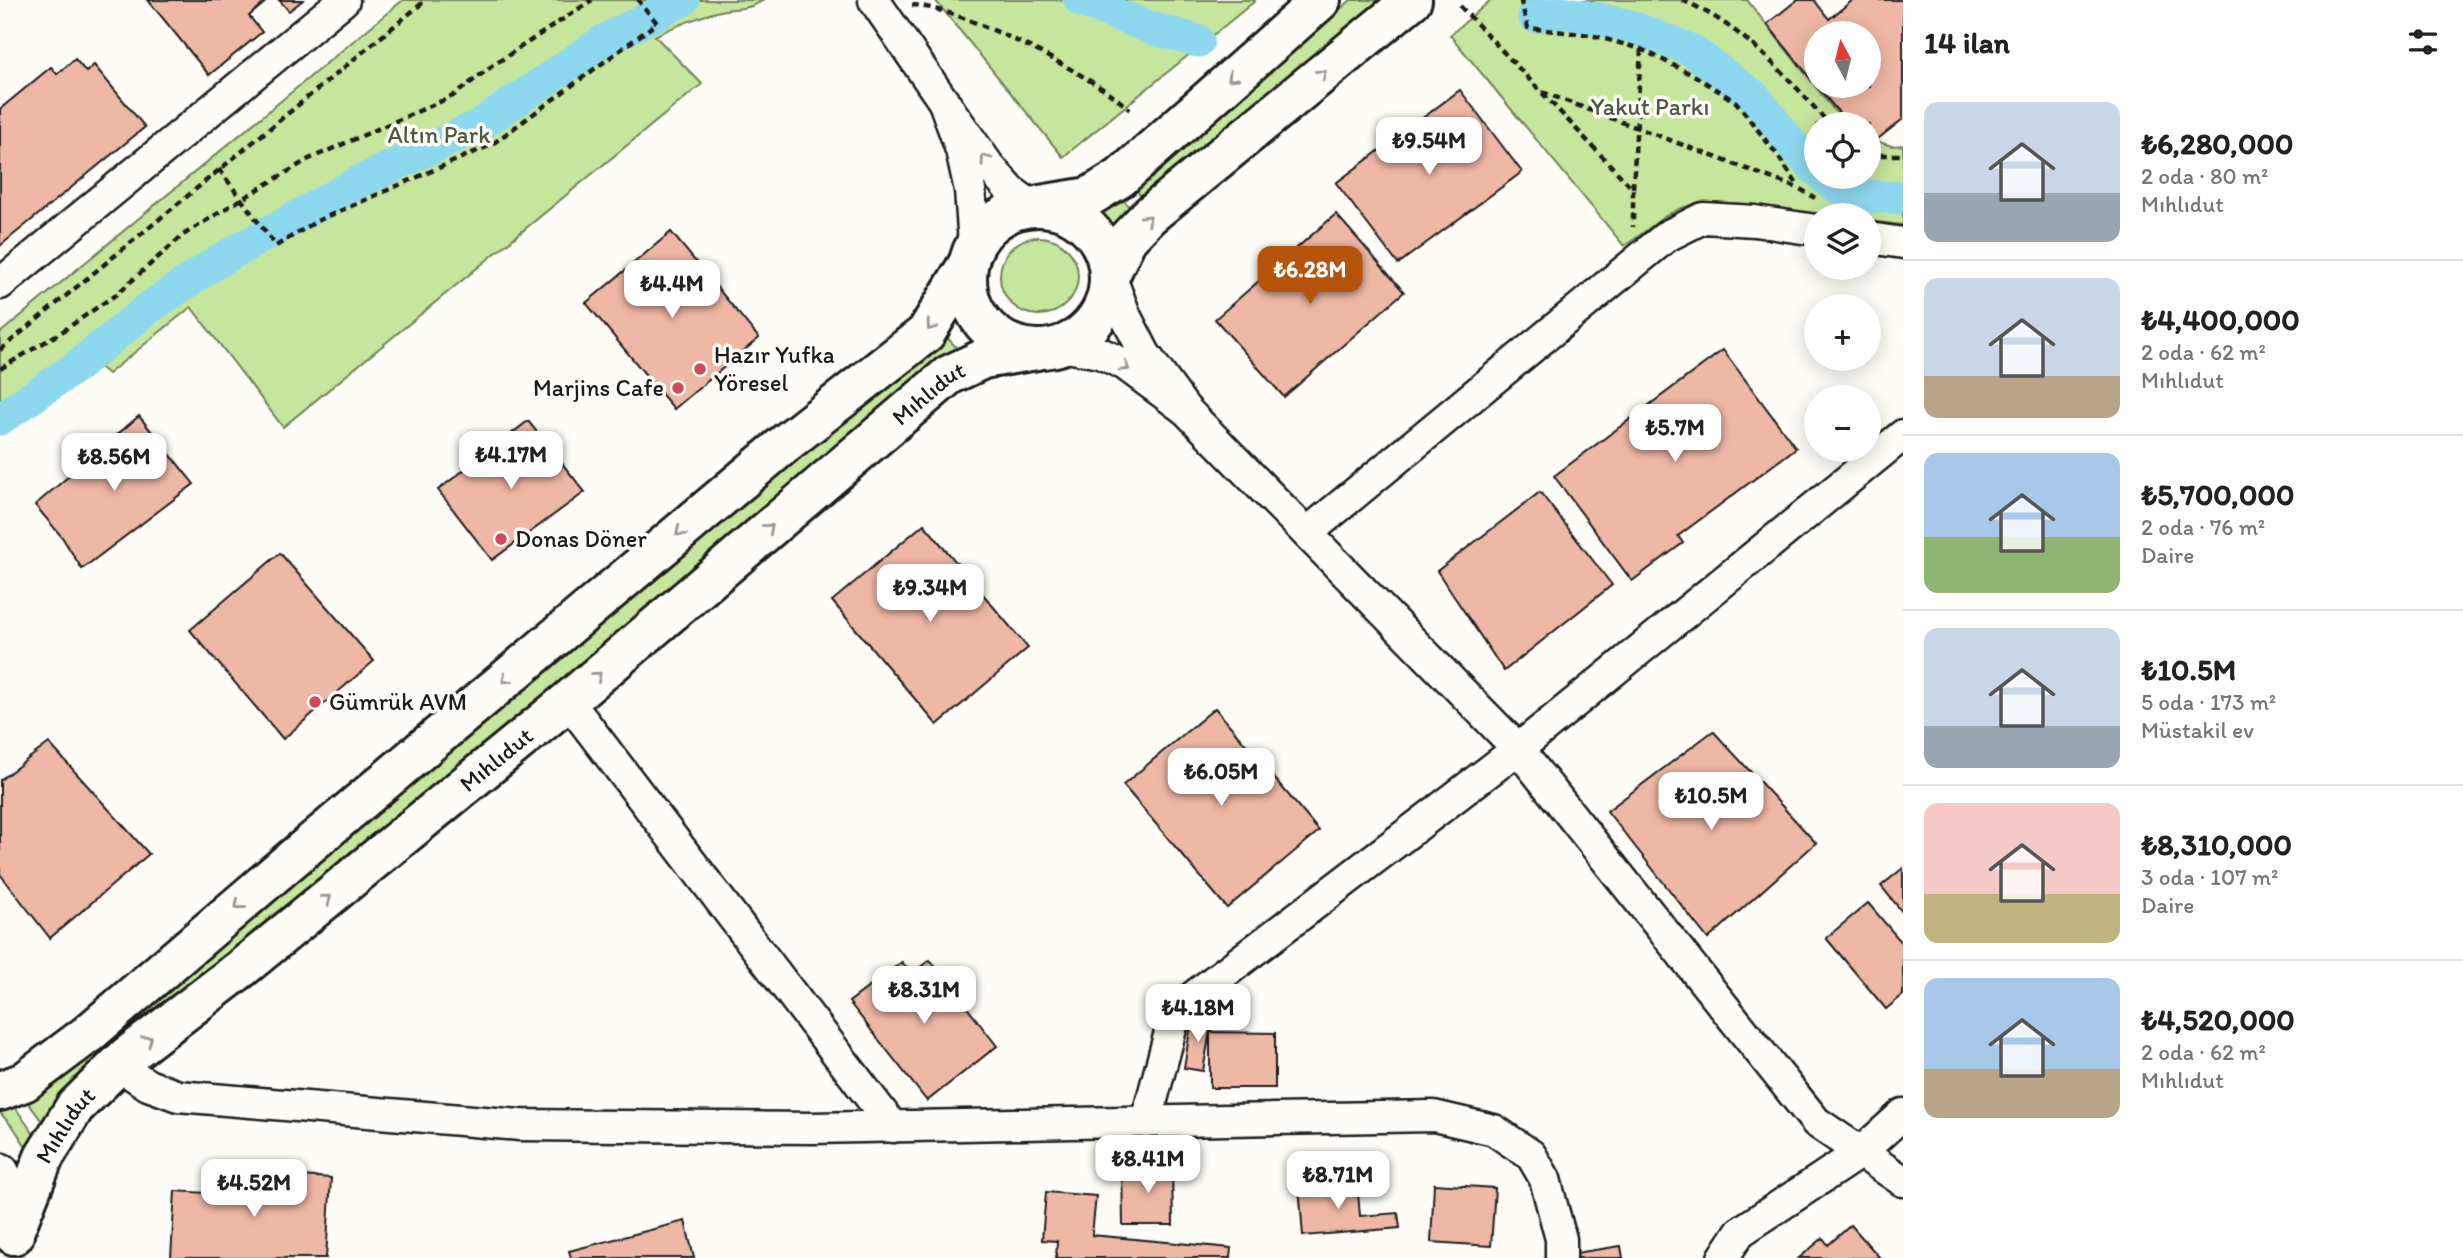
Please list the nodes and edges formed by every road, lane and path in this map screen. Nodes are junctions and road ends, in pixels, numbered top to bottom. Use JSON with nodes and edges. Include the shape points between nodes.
{"nodes":[{"id":1,"x":344,"y":0,"type":"edge"},
{"id":2,"x":426,"y":0,"type":"edge"},
{"id":3,"x":592,"y":0,"type":"edge"},
{"id":4,"x":638,"y":0,"type":"edge"},
{"id":5,"x":1321,"y":0,"type":"edge"},
{"id":6,"x":1412,"y":0,"type":"edge"},
{"id":7,"x":1523,"y":0,"type":"edge"},
{"id":8,"x":1682,"y":0,"type":"edge"},
{"id":9,"x":875,"y":2,"type":"edge"},
{"id":10,"x":1460,"y":6,"type":"dead end"},
{"id":11,"x":1641,"y":49,"type":"junction"},
{"id":12,"x":1542,"y":92,"type":"junction"},
{"id":13,"x":944,"y":102,"type":"junction"},
{"id":14,"x":1130,"y":110,"type":"dead end"},
{"id":15,"x":1818,"y":112,"type":"edge"},
{"id":16,"x":1636,"y":127,"type":"junction"},
{"id":17,"x":1881,"y":155,"type":"edge"},
{"id":18,"x":1903,"y":155,"type":"edge"},
{"id":19,"x":219,"y":169,"type":"junction"},
{"id":20,"x":1800,"y":188,"type":"junction"},
{"id":21,"x":1633,"y":189,"type":"junction"},
{"id":22,"x":241,"y":198,"type":"junction"},
{"id":23,"x":1810,"y":203,"type":"edge"},
{"id":24,"x":1033,"y":207,"type":"junction"},
{"id":25,"x":1804,"y":217,"type":"edge"},
{"id":26,"x":1632,"y":240,"type":"dead end"},
{"id":27,"x":1881,"y":240,"type":"edge"},
{"id":28,"x":1903,"y":243,"type":"edge"},
{"id":29,"x":970,"y":256,"type":"junction"},
{"id":30,"x":1110,"y":275,"type":"junction"},
{"id":31,"x":0,"y":284,"type":"edge"},
{"id":32,"x":1049,"y":348,"type":"junction"},
{"id":33,"x":0,"y":350,"type":"edge"},
{"id":34,"x":0,"y":369,"type":"edge"},
{"id":35,"x":1186,"y":410,"type":"junction"},
{"id":36,"x":1903,"y":435,"type":"edge"},
{"id":37,"x":1307,"y":533,"type":"junction"},
{"id":38,"x":568,"y":701,"type":"junction"},
{"id":39,"x":1518,"y":749,"type":"junction"},
{"id":40,"x":118,"y":1065,"type":"junction"},
{"id":41,"x":0,"y":1091,"type":"edge"},
{"id":42,"x":1903,"y":1114,"type":"edge"},
{"id":43,"x":1146,"y":1122,"type":"junction"},
{"id":44,"x":893,"y":1127,"type":"junction"},
{"id":45,"x":1861,"y":1152,"type":"junction"},
{"id":46,"x":0,"y":1173,"type":"edge"},
{"id":47,"x":1903,"y":1181,"type":"edge"},
{"id":48,"x":12,"y":1245,"type":"edge"},
{"id":49,"x":1561,"y":1258,"type":"edge"},
{"id":50,"x":1723,"y":1258,"type":"edge"}],
"edges":[{"from":1,"to":31,"type":"street"},
{"from":2,"to":19,"type":"path"},
{"from":3,"to":22,"type":"path","via":[[453,96],[309,159]]},
{"from":4,"to":22,"type":"path","via":[[657,23],[491,145],[317,221],[276,246]]},
{"from":5,"to":24,"type":"main road","one_way":true,"via":[[1120,178],[1089,197]]},
{"from":30,"to":6,"type":"main road","one_way":true,"via":[[1127,239],[1149,216]]},
{"from":7,"to":11,"type":"path","via":[[1528,28],[1591,35]]},
{"from":8,"to":15,"type":"path","via":[[1703,9],[1766,55]]},
{"from":9,"to":13,"type":"street"},
{"from":9,"to":14,"type":"path","via":[[923,6],[979,24],[1078,73]]},
{"from":10,"to":12,"type":"path"},
{"from":11,"to":16,"type":"path"},
{"from":11,"to":20,"type":"path","via":[[1736,102]]},
{"from":12,"to":16,"type":"path"},
{"from":12,"to":21,"type":"path"},
{"from":24,"to":13,"type":"street","one_way":true,"via":[[989,166]]},
{"from":13,"to":29,"type":"street","via":[[970,190]]},
{"from":16,"to":20,"type":"path"},
{"from":16,"to":21,"type":"path"},
{"from":17,"to":18,"type":"path"},
{"from":19,"to":22,"type":"path"},
{"from":19,"to":33,"type":"path"},
{"from":20,"to":23,"type":"path"},
{"from":21,"to":26,"type":"path"},
{"from":22,"to":34,"type":"path","via":[[183,235],[107,300]]},
{"from":24,"to":29,"type":"main road","via":[[1010,212],[989,225]]},
{"from":24,"to":30,"type":"main road","via":[[1077,218],[1094,233]]},
{"from":25,"to":37,"type":"street","via":[[1703,218],[1667,236]]},
{"from":27,"to":28,"type":"street"},
{"from":29,"to":32,"type":"main road","via":[[967,292],[975,315],[991,334],[1013,346]]},
{"from":29,"to":41,"type":"main road","name":"Mıhlıdut","one_way":true,"via":[[926,333],[777,451],[88,1034],[24,1082]]},
{"from":30,"to":32,"type":"main road","via":[[1107,298],[1097,319],[1081,336]]},
{"from":30,"to":35,"type":"street","via":[[1145,354]]},
{"from":32,"to":35,"type":"street","one_way":true,"via":[[1100,353],[1124,364]]},
{"from":38,"to":32,"type":"main road","name":"Mıhlıdut","one_way":true,"via":[[949,375],[983,359]]},
{"from":35,"to":37,"type":"street"},
{"from":36,"to":39,"type":"street"},
{"from":37,"to":39,"type":"street"},
{"from":40,"to":38,"type":"main road","name":"Mıhlıdut","one_way":true},
{"from":38,"to":44,"type":"street"},
{"from":39,"to":43,"type":"street","via":[[1176,1010]]},
{"from":39,"to":45,"type":"street","via":[[1816,1122]]},
{"from":40,"to":44,"type":"street","via":[[148,1085],[178,1096],[506,1124]]},
{"from":40,"to":48,"type":"main road","name":"Mıhlıdut","via":[[75,1107],[44,1157]]},
{"from":42,"to":45,"type":"street"},
{"from":43,"to":44,"type":"street"},
{"from":43,"to":49,"type":"street","via":[[1434,1116],[1494,1130],[1531,1155],[1545,1179],[1561,1239]]},
{"from":45,"to":47,"type":"street"},
{"from":45,"to":50,"type":"street","via":[[1740,1231]]},
{"from":46,"to":48,"type":"main road","via":[[8,1190]]}]}
